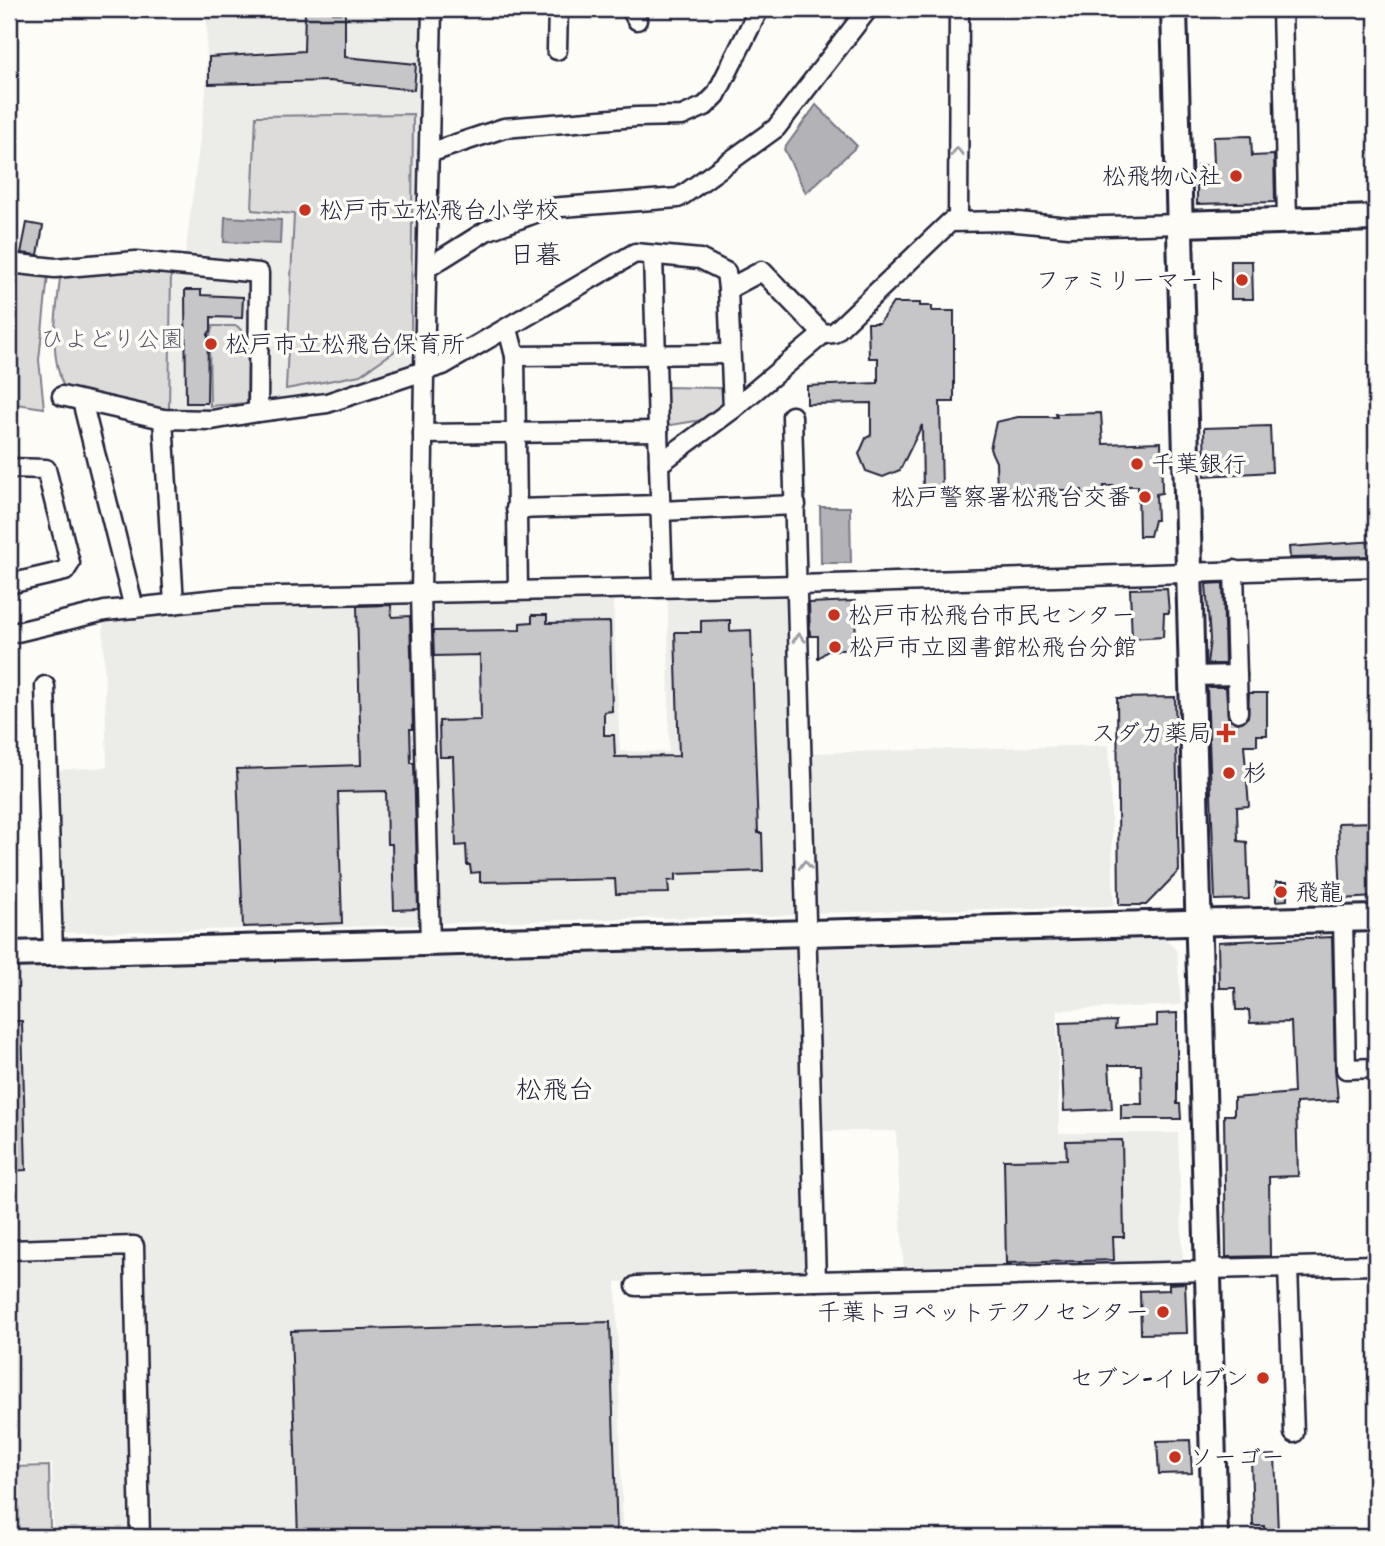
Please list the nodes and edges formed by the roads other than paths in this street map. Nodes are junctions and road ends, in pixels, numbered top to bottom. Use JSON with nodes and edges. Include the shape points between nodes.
{"nodes":[{"id":1,"x":432,"y":9,"type":"edge"},
{"id":2,"x":558,"y":9,"type":"edge"},
{"id":3,"x":759,"y":9,"type":"edge"},
{"id":4,"x":868,"y":9,"type":"edge"},
{"id":5,"x":959,"y":9,"type":"edge"},
{"id":6,"x":1174,"y":9,"type":"edge"},
{"id":7,"x":1282,"y":9,"type":"edge"},
{"id":8,"x":557,"y":50,"type":"dead end"},
{"id":9,"x":429,"y":153,"type":"junction"},
{"id":10,"x":1376,"y":218,"type":"edge"},
{"id":11,"x":958,"y":220,"type":"junction"},
{"id":12,"x":1287,"y":220,"type":"junction"},
{"id":13,"x":1180,"y":224,"type":"junction"},
{"id":14,"x":653,"y":255,"type":"junction"},
{"id":15,"x":9,"y":263,"type":"edge"},
{"id":16,"x":427,"y":268,"type":"junction"},
{"id":17,"x":728,"y":289,"type":"junction"},
{"id":18,"x":508,"y":329,"type":"junction"},
{"id":19,"x":823,"y":334,"type":"junction"},
{"id":20,"x":730,"y":354,"type":"junction"},
{"id":21,"x":656,"y":355,"type":"junction"},
{"id":22,"x":515,"y":356,"type":"junction"},
{"id":23,"x":424,"y":370,"type":"junction"},
{"id":24,"x":62,"y":396,"type":"dead end"},
{"id":25,"x":82,"y":401,"type":"junction"},
{"id":26,"x":733,"y":409,"type":"junction"},
{"id":27,"x":258,"y":412,"type":"junction"},
{"id":28,"x":792,"y":416,"type":"dead end"},
{"id":29,"x":163,"y":419,"type":"junction"},
{"id":30,"x":658,"y":431,"type":"junction"},
{"id":31,"x":515,"y":433,"type":"junction"},
{"id":32,"x":423,"y":434,"type":"junction"},
{"id":33,"x":659,"y":464,"type":"junction"},
{"id":34,"x":9,"y":468,"type":"edge"},
{"id":35,"x":796,"y":505,"type":"junction"},
{"id":36,"x":660,"y":508,"type":"junction"},
{"id":37,"x":516,"y":509,"type":"junction"},
{"id":38,"x":1376,"y":567,"type":"edge"},
{"id":39,"x":1234,"y":570,"type":"junction"},
{"id":40,"x":1188,"y":571,"type":"junction"},
{"id":41,"x":9,"y":584,"type":"edge"},
{"id":42,"x":797,"y":585,"type":"junction"},
{"id":43,"x":663,"y":586,"type":"junction"},
{"id":44,"x":518,"y":590,"type":"junction"},
{"id":45,"x":421,"y":594,"type":"junction"},
{"id":46,"x":174,"y":604,"type":"junction"},
{"id":47,"x":134,"y":608,"type":"junction"},
{"id":48,"x":9,"y":634,"type":"edge"},
{"id":49,"x":1237,"y":675,"type":"junction"},
{"id":50,"x":1192,"y":676,"type":"junction"},
{"id":51,"x":45,"y":687,"type":"dead end"},
{"id":52,"x":1238,"y":712,"type":"dead end"},
{"id":53,"x":1376,"y":918,"type":"edge"},
{"id":54,"x":1343,"y":919,"type":"junction"},
{"id":55,"x":1198,"y":923,"type":"junction"},
{"id":56,"x":807,"y":933,"type":"junction"},
{"id":57,"x":430,"y":944,"type":"junction"},
{"id":58,"x":53,"y":953,"type":"junction"},
{"id":59,"x":9,"y":954,"type":"edge"},
{"id":60,"x":1376,"y":1068,"type":"edge"},
{"id":61,"x":9,"y":1250,"type":"edge"},
{"id":62,"x":1376,"y":1265,"type":"edge"},
{"id":63,"x":1288,"y":1267,"type":"junction"},
{"id":64,"x":1208,"y":1270,"type":"junction"},
{"id":65,"x":816,"y":1281,"type":"junction"},
{"id":66,"x":636,"y":1286,"type":"dead end"},
{"id":67,"x":1294,"y":1433,"type":"dead end"},
{"id":68,"x":140,"y":1537,"type":"edge"},
{"id":69,"x":1215,"y":1537,"type":"edge"}],
"edges":[{"from":1,"to":9,"type":"street"},
{"from":2,"to":8,"type":"street"},
{"from":3,"to":9,"type":"street","via":[[716,95],[705,106],[682,116],[504,128]]},
{"from":4,"to":16,"type":"street","via":[[776,128],[683,195],[549,208],[485,232]]},
{"from":11,"to":5,"type":"street","one_way":true},
{"from":6,"to":13,"type":"street"},
{"from":7,"to":12,"type":"street"},
{"from":9,"to":16,"type":"street"},
{"from":10,"to":12,"type":"street"},
{"from":11,"to":13,"type":"street","via":[[1069,227]]},
{"from":11,"to":19,"type":"street","via":[[950,222],[834,332]]},
{"from":12,"to":13,"type":"street"},
{"from":13,"to":40,"type":"street"},
{"from":14,"to":17,"type":"street","via":[[700,259],[726,272]]},
{"from":14,"to":18,"type":"street","via":[[635,253]]},
{"from":14,"to":21,"type":"street"},
{"from":15,"to":27,"type":"street","via":[[55,268],[136,261],[260,273]]},
{"from":16,"to":23,"type":"street"},
{"from":17,"to":19,"type":"street","via":[[762,271]]},
{"from":17,"to":20,"type":"street"},
{"from":18,"to":22,"type":"street"},
{"from":18,"to":23,"type":"street","via":[[443,365]]},
{"from":19,"to":26,"type":"street"},
{"from":20,"to":21,"type":"street"},
{"from":20,"to":26,"type":"street"},
{"from":21,"to":22,"type":"street"},
{"from":21,"to":30,"type":"street"},
{"from":22,"to":31,"type":"street"},
{"from":23,"to":27,"type":"street","via":[[327,403]]},
{"from":23,"to":32,"type":"street"},
{"from":24,"to":25,"type":"street"},
{"from":25,"to":29,"type":"street"},
{"from":25,"to":47,"type":"street"},
{"from":26,"to":33,"type":"street"},
{"from":27,"to":29,"type":"street","via":[[212,420]]},
{"from":28,"to":35,"type":"street"},
{"from":29,"to":46,"type":"street"},
{"from":30,"to":31,"type":"street"},
{"from":30,"to":33,"type":"street"},
{"from":31,"to":32,"type":"street"},
{"from":31,"to":37,"type":"street"},
{"from":32,"to":45,"type":"street"},
{"from":33,"to":36,"type":"street"},
{"from":34,"to":41,"type":"street","via":[[46,469],[70,563],[65,571]]},
{"from":35,"to":36,"type":"street"},
{"from":35,"to":42,"type":"street"},
{"from":36,"to":37,"type":"street"},
{"from":36,"to":43,"type":"street"},
{"from":37,"to":44,"type":"street"},
{"from":38,"to":39,"type":"street"},
{"from":39,"to":40,"type":"street"},
{"from":39,"to":49,"type":"street"},
{"from":40,"to":42,"type":"street"},
{"from":40,"to":50,"type":"street"},
{"from":42,"to":43,"type":"street"},
{"from":56,"to":42,"type":"street","one_way":true},
{"from":43,"to":44,"type":"street"},
{"from":44,"to":45,"type":"street"},
{"from":45,"to":46,"type":"street","via":[[236,597]]},
{"from":45,"to":57,"type":"street"},
{"from":46,"to":47,"type":"street"},
{"from":47,"to":48,"type":"street"},
{"from":49,"to":50,"type":"street"},
{"from":49,"to":52,"type":"street"},
{"from":50,"to":55,"type":"street"},
{"from":51,"to":58,"type":"street"},
{"from":53,"to":54,"type":"street"},
{"from":54,"to":55,"type":"street"},
{"from":54,"to":60,"type":"street","via":[[1346,1069]]},
{"from":55,"to":56,"type":"street"},
{"from":55,"to":64,"type":"street"},
{"from":56,"to":57,"type":"street"},
{"from":56,"to":65,"type":"street"},
{"from":57,"to":58,"type":"street"},
{"from":58,"to":59,"type":"street"},
{"from":61,"to":68,"type":"street","via":[[134,1245]]},
{"from":62,"to":63,"type":"street"},
{"from":63,"to":64,"type":"street"},
{"from":63,"to":67,"type":"street"},
{"from":64,"to":65,"type":"street"},
{"from":64,"to":69,"type":"street"},
{"from":65,"to":66,"type":"street"}]}
